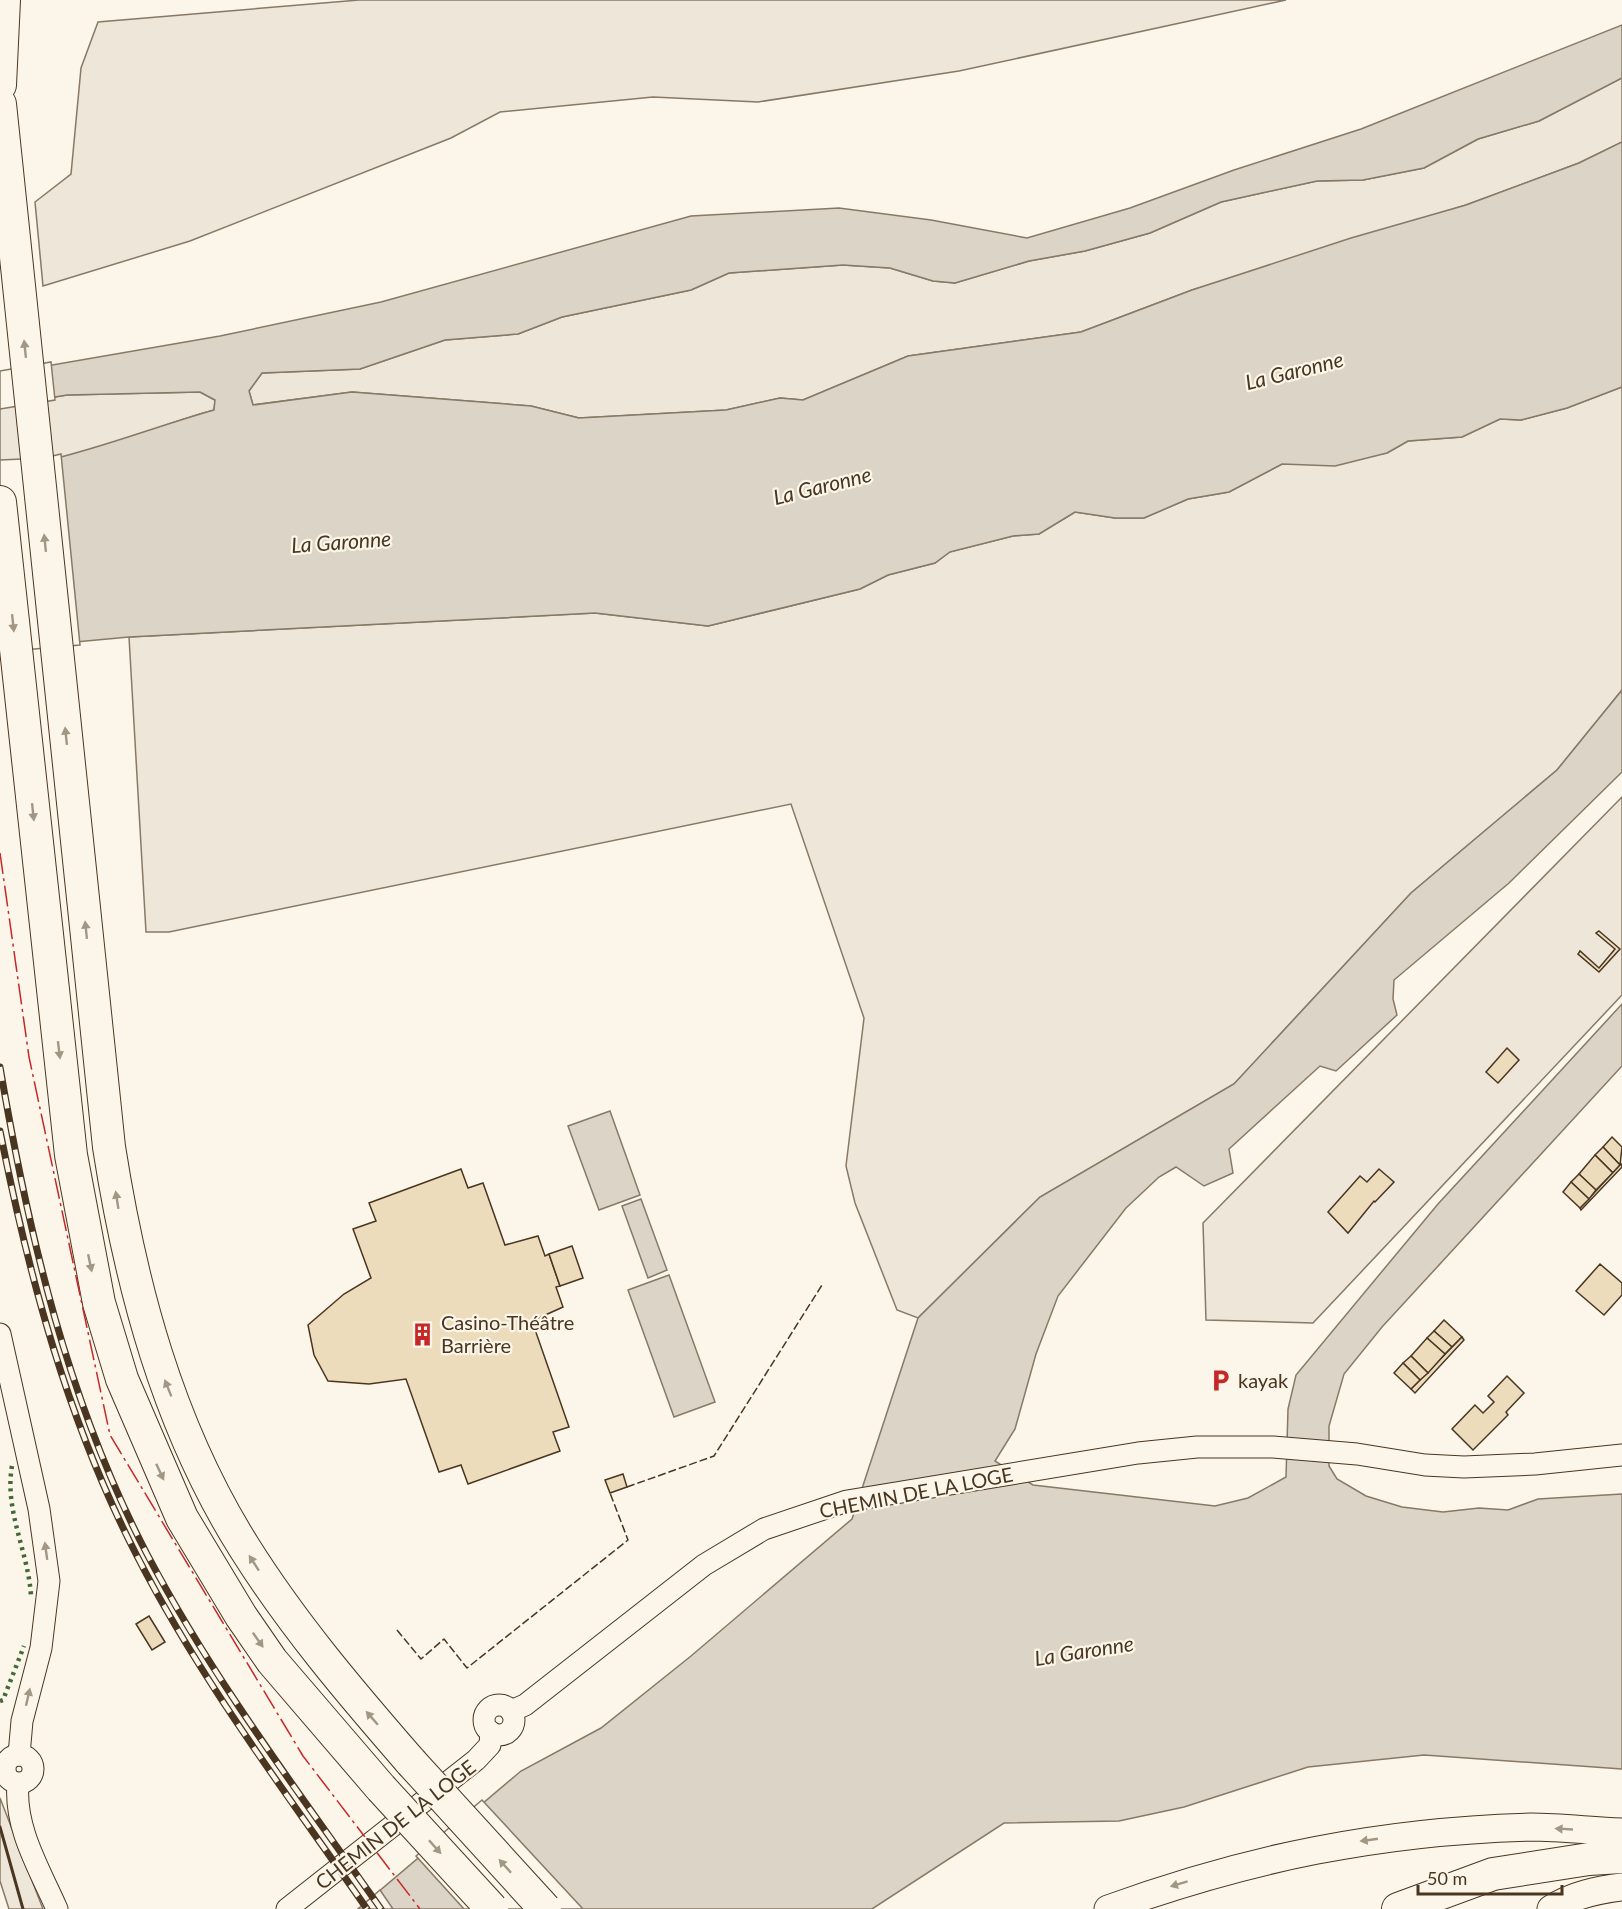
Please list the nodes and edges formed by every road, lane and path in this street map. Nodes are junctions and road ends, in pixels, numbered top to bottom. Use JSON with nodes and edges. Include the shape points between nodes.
{"nodes":[{"id":1,"x":4,"y":0,"type":"edge"},
{"id":2,"x":0,"y":85,"type":"edge"},
{"id":3,"x":0,"y":104,"type":"edge"},
{"id":4,"x":0,"y":502,"type":"edge"},
{"id":5,"x":0,"y":1334,"type":"edge"},
{"id":6,"x":1622,"y":1455,"type":"edge"},
{"id":7,"x":1356,"y":1460,"type":"junction"},
{"id":8,"x":1622,"y":1467,"type":"edge"},
{"id":9,"x":1622,"y":1832,"type":"edge"},
{"id":10,"x":1622,"y":1857,"type":"edge"},
{"id":11,"x":1622,"y":1870,"type":"edge"},
{"id":12,"x":1622,"y":1887,"type":"edge"},
{"id":13,"x":57,"y":1909,"type":"edge"},
{"id":14,"x":287,"y":1909,"type":"edge"},
{"id":15,"x":492,"y":1909,"type":"edge"},
{"id":16,"x":545,"y":1909,"type":"edge"},
{"id":17,"x":1108,"y":1909,"type":"edge"},
{"id":18,"x":1398,"y":1909,"type":"edge"},
{"id":19,"x":1450,"y":1909,"type":"edge"},
{"id":20,"x":1551,"y":1909,"type":"edge"}],
"edges":[{"from":1,"to":2,"type":"highway"},
{"from":16,"to":3,"type":"highway","one_way":true,"bridge":true,"via":[[324,1660],[264,1579],[212,1490],[186,1434],[138,1296],[109,1147]]},
{"from":4,"to":15,"type":"highway","one_way":true,"bridge":true,"via":[[71,1155],[99,1303],[122,1379],[182,1518],[272,1661]]},
{"from":13,"to":5,"type":"street","one_way":true,"via":[[23,1832],[18,1784],[8,1779],[4,1769],[8,1759],[19,1755],[22,1721],[41,1648],[49,1581],[39,1509]]},
{"from":6,"to":7,"type":"street","name":"CHEMIN DE LA LOGE","via":[[1464,1467]]},
{"from":7,"to":8,"type":"street","name":"CHEMIN DE LA LOGE","via":[[1467,1478]]},
{"from":7,"to":14,"type":"street","name":"CHEMIN DE LA LOGE","via":[[1188,1448],[1138,1453],[847,1501],[764,1529],[704,1565],[525,1705],[511,1711],[501,1705],[490,1708],[484,1720],[491,1732],[490,1745],[476,1760]]},
{"from":9,"to":17,"type":"main road","one_way":true,"via":[[1533,1827],[1371,1840],[1227,1869]]},
{"from":10,"to":18,"type":"highway","via":[[1493,1874]]},
{"from":11,"to":19,"type":"highway","via":[[1498,1892]]},
{"from":12,"to":20,"type":"main road","via":[[1602,1889]]}]}
